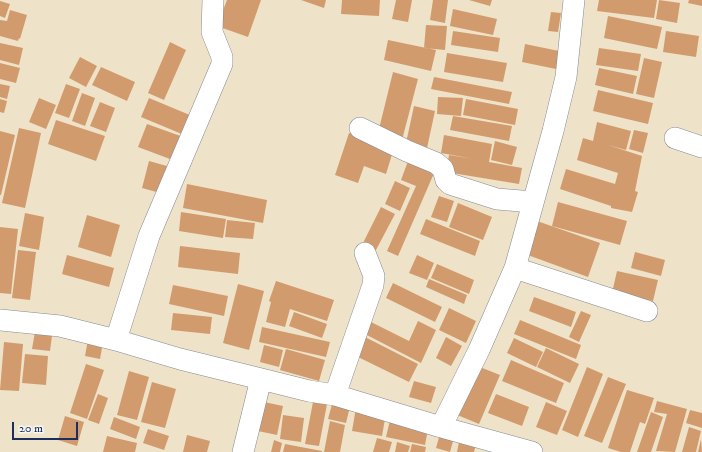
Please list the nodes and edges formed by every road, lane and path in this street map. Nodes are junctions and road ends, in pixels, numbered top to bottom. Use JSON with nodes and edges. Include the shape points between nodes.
{"nodes":[{"id":1,"x":213,"y":0,"type":"edge"},
{"id":2,"x":574,"y":0,"type":"edge"},
{"id":3,"x":360,"y":128,"type":"dead end"},
{"id":4,"x":675,"y":138,"type":"dead end"},
{"id":5,"x":702,"y":147,"type":"edge"},
{"id":6,"x":533,"y":202,"type":"junction"},
{"id":7,"x":364,"y":253,"type":"dead end"},
{"id":8,"x":515,"y":268,"type":"junction"},
{"id":9,"x":647,"y":311,"type":"dead end"},
{"id":10,"x":0,"y":320,"type":"edge"},
{"id":11,"x":116,"y":340,"type":"junction"},
{"id":12,"x":261,"y":379,"type":"junction"},
{"id":13,"x":335,"y":395,"type":"junction"},
{"id":14,"x":441,"y":427,"type":"junction"},
{"id":15,"x":243,"y":452,"type":"edge"},
{"id":16,"x":532,"y":452,"type":"edge"}],
"edges":[{"from":1,"to":11,"type":"street","via":[[212,32],[222,57],[222,64],[149,236]]},
{"from":2,"to":6,"type":"street","via":[[566,76]]},
{"from":3,"to":6,"type":"street","via":[[436,163],[443,169],[450,184],[497,199]]},
{"from":4,"to":5,"type":"street"},
{"from":6,"to":8,"type":"street"},
{"from":7,"to":13,"type":"street","via":[[374,276],[373,285]]},
{"from":8,"to":9,"type":"street"},
{"from":8,"to":14,"type":"street"},
{"from":10,"to":11,"type":"street","via":[[60,326]]},
{"from":11,"to":12,"type":"street"},
{"from":12,"to":13,"type":"street"},
{"from":12,"to":15,"type":"street"},
{"from":13,"to":14,"type":"street"},
{"from":14,"to":16,"type":"street"}]}
